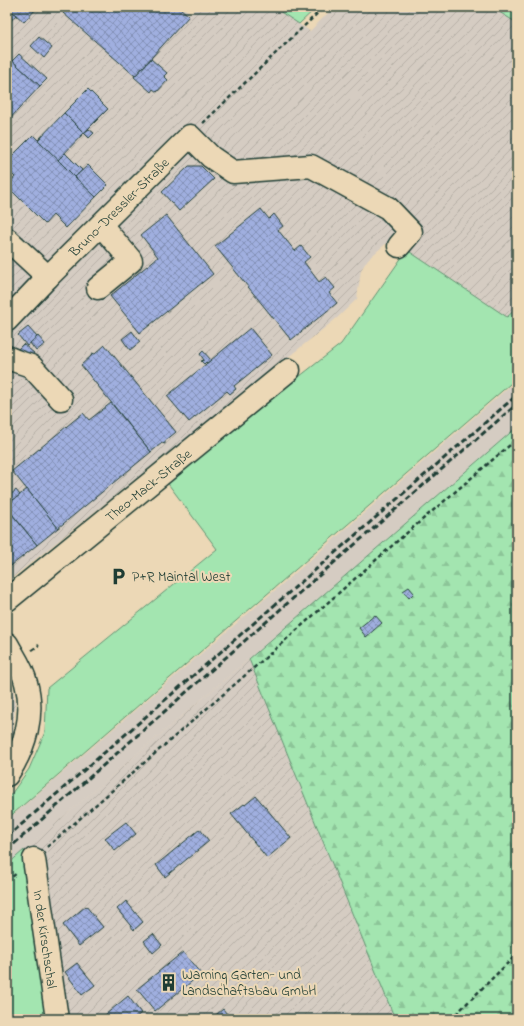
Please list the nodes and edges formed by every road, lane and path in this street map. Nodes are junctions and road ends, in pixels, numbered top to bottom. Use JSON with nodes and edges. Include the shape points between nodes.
{"nodes":[{"id":1,"x":324,"y":7,"type":"edge"},
{"id":2,"x":190,"y":136,"type":"junction"},
{"id":3,"x":101,"y":225,"type":"junction"},
{"id":4,"x":7,"y":239,"type":"edge"},
{"id":5,"x":399,"y":246,"type":"dead end"},
{"id":6,"x":48,"y":277,"type":"junction"},
{"id":7,"x":98,"y":288,"type":"dead end"},
{"id":8,"x":7,"y":320,"type":"edge"},
{"id":9,"x":7,"y":357,"type":"edge"},
{"id":10,"x":289,"y":370,"type":"dead end"},
{"id":11,"x":61,"y":399,"type":"dead end"},
{"id":12,"x":517,"y":439,"type":"edge"},
{"id":13,"x":7,"y":600,"type":"edge"},
{"id":14,"x":7,"y":644,"type":"edge"},
{"id":15,"x":7,"y":775,"type":"edge"},
{"id":16,"x":64,"y":833,"type":"dead end"},
{"id":17,"x":34,"y":859,"type":"dead end"},
{"id":18,"x":517,"y":954,"type":"edge"},
{"id":19,"x":57,"y":1019,"type":"edge"},
{"id":20,"x":451,"y":1019,"type":"edge"}],
"edges":[{"from":1,"to":2,"type":"path"},
{"from":2,"to":3,"type":"street","name":"Bruno-Dressler-Straße"},
{"from":2,"to":5,"type":"street","via":[[211,157],[233,172],[311,166],[388,208],[411,232]]},
{"from":3,"to":6,"type":"street","name":"Bruno-Dressler-Straße"},
{"from":3,"to":7,"type":"street","via":[[131,261]]},
{"from":4,"to":6,"type":"street"},
{"from":6,"to":8,"type":"street","name":"Bruno-Dressler-Straße"},
{"from":9,"to":11,"type":"street","via":[[31,366]]},
{"from":10,"to":13,"type":"street","name":"Theo-Mack-Straße"},
{"from":12,"to":16,"type":"path"},
{"from":14,"to":15,"type":"street","via":[[26,682],[30,713],[24,742]]},
{"from":17,"to":19,"type":"street","name":"In der Kirschschal"},
{"from":18,"to":20,"type":"path"}]}
